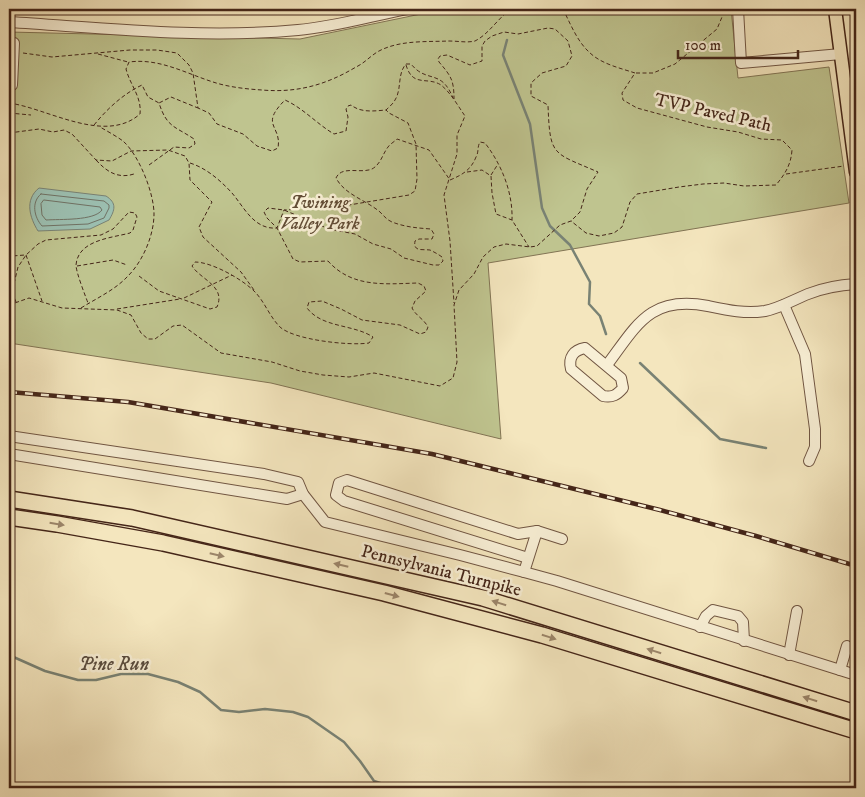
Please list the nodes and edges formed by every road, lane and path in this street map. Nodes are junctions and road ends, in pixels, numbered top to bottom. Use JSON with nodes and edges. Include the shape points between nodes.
{"nodes":[{"id":1,"x":407,"y":9,"type":"edge"},
{"id":2,"x":511,"y":9,"type":"edge"},
{"id":3,"x":563,"y":9,"type":"edge"},
{"id":4,"x":723,"y":9,"type":"edge"},
{"id":5,"x":738,"y":9,"type":"edge"},
{"id":6,"x":835,"y":9,"type":"edge"},
{"id":7,"x":9,"y":22,"type":"edge"},
{"id":8,"x":14,"y":47,"type":"joint"},
{"id":9,"x":97,"y":53,"type":"junction"},
{"id":10,"x":841,"y":54,"type":"junction"},
{"id":11,"x":129,"y":62,"type":"junction"},
{"id":12,"x":406,"y":64,"type":"junction"},
{"id":13,"x":192,"y":73,"type":"junction"},
{"id":14,"x":635,"y":73,"type":"junction"},
{"id":15,"x":12,"y":85,"type":"dead end"},
{"id":16,"x":134,"y":89,"type":"junction"},
{"id":17,"x":454,"y":99,"type":"junction"},
{"id":18,"x":9,"y":103,"type":"edge"},
{"id":19,"x":159,"y":103,"type":"junction"},
{"id":20,"x":198,"y":108,"type":"junction"},
{"id":21,"x":386,"y":110,"type":"junction"},
{"id":22,"x":9,"y":113,"type":"edge"},
{"id":23,"x":31,"y":115,"type":"dead end"},
{"id":24,"x":94,"y":126,"type":"junction"},
{"id":25,"x":100,"y":126,"type":"junction"},
{"id":26,"x":9,"y":133,"type":"edge"},
{"id":27,"x":416,"y":144,"type":"junction"},
{"id":28,"x":168,"y":150,"type":"junction"},
{"id":29,"x":131,"y":151,"type":"junction"},
{"id":30,"x":96,"y":160,"type":"junction"},
{"id":31,"x":189,"y":163,"type":"junction"},
{"id":32,"x":499,"y":163,"type":"junction"},
{"id":33,"x":148,"y":165,"type":"dead end"},
{"id":34,"x":856,"y":168,"type":"edge"},
{"id":35,"x":466,"y":172,"type":"junction"},
{"id":36,"x":134,"y":174,"type":"dead end"},
{"id":37,"x":785,"y":174,"type":"junction"},
{"id":38,"x":491,"y":176,"type":"junction"},
{"id":39,"x":450,"y":180,"type":"junction"},
{"id":40,"x":365,"y":202,"type":"junction"},
{"id":41,"x":284,"y":210,"type":"junction"},
{"id":42,"x":512,"y":220,"type":"junction"},
{"id":43,"x":571,"y":221,"type":"junction"},
{"id":44,"x":277,"y":228,"type":"junction"},
{"id":45,"x":530,"y":247,"type":"junction"},
{"id":46,"x":9,"y":252,"type":"edge"},
{"id":47,"x":26,"y":255,"type":"junction"},
{"id":48,"x":127,"y":265,"type":"dead end"},
{"id":49,"x":76,"y":266,"type":"junction"},
{"id":50,"x":232,"y":275,"type":"junction"},
{"id":51,"x":139,"y":276,"type":"dead end"},
{"id":52,"x":856,"y":284,"type":"edge"},
{"id":53,"x":212,"y":285,"type":"junction"},
{"id":54,"x":256,"y":293,"type":"junction"},
{"id":55,"x":182,"y":298,"type":"junction"},
{"id":56,"x":16,"y":302,"type":"junction"},
{"id":57,"x":42,"y":302,"type":"junction"},
{"id":58,"x":88,"y":303,"type":"junction"},
{"id":59,"x":9,"y":305,"type":"edge"},
{"id":60,"x":454,"y":305,"type":"junction"},
{"id":61,"x":784,"y":305,"type":"junction"},
{"id":62,"x":80,"y":308,"type":"junction"},
{"id":63,"x":116,"y":310,"type":"junction"},
{"id":64,"x":607,"y":365,"type":"junction"},
{"id":65,"x":9,"y":436,"type":"edge"},
{"id":66,"x":9,"y":454,"type":"edge"},
{"id":67,"x":809,"y":461,"type":"dead end"},
{"id":68,"x":303,"y":494,"type":"junction"},
{"id":69,"x":9,"y":499,"type":"edge"},
{"id":70,"x":9,"y":518,"type":"edge"},
{"id":71,"x":537,"y":531,"type":"junction"},
{"id":72,"x":562,"y":539,"type":"dead end"},
{"id":73,"x":528,"y":558,"type":"junction"},
{"id":74,"x":524,"y":572,"type":"junction"},
{"id":75,"x":797,"y":611,"type":"dead end"},
{"id":76,"x":700,"y":627,"type":"junction"},
{"id":77,"x":744,"y":641,"type":"junction"},
{"id":78,"x":847,"y":646,"type":"dead end"},
{"id":79,"x":789,"y":654,"type":"junction"},
{"id":80,"x":840,"y":670,"type":"junction"},
{"id":81,"x":856,"y":675,"type":"edge"},
{"id":82,"x":856,"y":713,"type":"edge"},
{"id":83,"x":856,"y":731,"type":"edge"}],
"edges":[{"from":1,"to":7,"type":"street","via":[[308,29],[256,33],[206,34]]},
{"from":2,"to":13,"type":"path","via":[[476,41],[408,43],[381,50],[358,67],[318,86],[263,91],[213,82]]},
{"from":3,"to":14,"type":"path","via":[[589,53],[610,66]]},
{"from":4,"to":14,"type":"path","via":[[717,29],[675,64],[653,73]]},
{"from":5,"to":10,"type":"street","via":[[741,63]]},
{"from":6,"to":10,"type":"main road"},
{"from":8,"to":9,"type":"path","via":[[52,57]]},
{"from":8,"to":15,"type":"street"},
{"from":9,"to":11,"type":"path"},
{"from":9,"to":13,"type":"path","via":[[157,50],[177,53]]},
{"from":10,"to":34,"type":"main road"},
{"from":11,"to":13,"type":"path","via":[[149,62]]},
{"from":11,"to":16,"type":"path","via":[[126,69]]},
{"from":12,"to":17,"type":"path","via":[[412,64],[423,74],[448,85]]},
{"from":12,"to":17,"type":"path","via":[[413,78],[440,84]]},
{"from":12,"to":21,"type":"path","via":[[400,74],[395,100]]},
{"from":13,"to":20,"type":"path"},
{"from":14,"to":37,"type":"path","name":"TVP Paved Path","via":[[622,93],[623,100],[637,108],[707,127],[761,139],[782,140],[792,150],[792,160]]},
{"from":16,"to":19,"type":"path","via":[[142,85],[148,97]]},
{"from":16,"to":24,"type":"path","via":[[106,110]]},
{"from":16,"to":25,"type":"path","via":[[141,107],[140,114],[132,121]]},
{"from":17,"to":39,"type":"path","via":[[465,116],[457,135],[457,154]]},
{"from":17,"to":43,"type":"path","via":[[451,76],[439,62],[440,56],[447,55],[470,65],[482,61],[485,41],[504,32],[518,34],[548,28],[555,29],[568,41],[572,56],[566,66],[542,73],[531,83],[531,96],[548,105],[552,146],[559,155],[598,172],[587,189],[580,212]]},
{"from":18,"to":24,"type":"path"},
{"from":19,"to":20,"type":"path","via":[[171,97]]},
{"from":19,"to":28,"type":"path","via":[[163,116],[172,127],[194,139],[195,144],[189,148],[174,146]]},
{"from":20,"to":21,"type":"path","via":[[209,113],[217,124],[272,151],[278,148],[279,142],[272,123],[274,111],[285,100],[334,134],[346,131],[348,106],[368,111]]},
{"from":21,"to":27,"type":"path","via":[[408,123]]},
{"from":22,"to":23,"type":"path"},
{"from":24,"to":25,"type":"path"},
{"from":25,"to":29,"type":"path"},
{"from":26,"to":30,"type":"path","via":[[64,130],[72,134]]},
{"from":27,"to":39,"type":"path","via":[[429,150]]},
{"from":27,"to":40,"type":"path","via":[[415,191],[409,195]]},
{"from":27,"to":40,"type":"path","via":[[397,139],[371,169],[338,174],[339,184]]},
{"from":28,"to":29,"type":"path"},
{"from":28,"to":31,"type":"path","via":[[185,156]]},
{"from":28,"to":33,"type":"path"},
{"from":29,"to":30,"type":"path","via":[[112,161]]},
{"from":29,"to":58,"type":"path","via":[[148,183],[154,213],[151,236],[130,275],[117,287]]},
{"from":30,"to":36,"type":"path","via":[[114,175]]},
{"from":31,"to":44,"type":"path","via":[[204,168],[231,192],[249,217],[262,225]]},
{"from":31,"to":54,"type":"path","via":[[190,180],[212,202],[199,227],[203,237],[241,272]]},
{"from":32,"to":35,"type":"path","via":[[485,143],[480,142],[478,155]]},
{"from":32,"to":38,"type":"path"},
{"from":32,"to":42,"type":"path","via":[[512,207]]},
{"from":34,"to":37,"type":"path"},
{"from":35,"to":38,"type":"path","via":[[482,170]]},
{"from":35,"to":39,"type":"path"},
{"from":37,"to":43,"type":"path","via":[[776,185],[703,184],[637,194],[630,202],[622,227],[614,233],[599,236],[586,233]]},
{"from":38,"to":42,"type":"path","via":[[496,214]]},
{"from":39,"to":60,"type":"path","via":[[444,195]]},
{"from":40,"to":41,"type":"path"},
{"from":40,"to":41,"type":"path","via":[[389,221],[408,228],[431,229],[432,239],[415,241],[415,248],[433,251],[443,261],[433,265],[404,258],[355,234],[329,229]]},
{"from":41,"to":44,"type":"path"},
{"from":41,"to":44,"type":"path","via":[[268,208],[264,212]]},
{"from":42,"to":45,"type":"path"},
{"from":43,"to":45,"type":"path","via":[[560,225],[537,246]]},
{"from":44,"to":54,"type":"path","via":[[293,259],[300,262],[328,261],[336,271],[363,282],[418,283],[424,286],[426,291],[412,308],[428,327],[420,334],[400,325],[362,320],[322,301],[309,302],[307,308],[312,314],[373,337],[369,343],[358,345],[303,337],[281,328]]},
{"from":45,"to":60,"type":"path","via":[[494,246],[459,290]]},
{"from":46,"to":47,"type":"path","via":[[12,256]]},
{"from":47,"to":49,"type":"path","via":[[46,240],[101,235],[113,229],[129,212],[135,213],[137,217],[130,233],[95,241],[81,253]]},
{"from":47,"to":56,"type":"path","via":[[18,267],[12,292]]},
{"from":47,"to":57,"type":"path"},
{"from":48,"to":49,"type":"path","via":[[113,260]]},
{"from":49,"to":58,"type":"path"},
{"from":50,"to":53,"type":"path"},
{"from":50,"to":53,"type":"path","via":[[195,262],[192,266],[196,272]]},
{"from":50,"to":54,"type":"path"},
{"from":51,"to":55,"type":"path","via":[[160,291]]},
{"from":52,"to":61,"type":"street","via":[[822,289]]},
{"from":53,"to":55,"type":"path"},
{"from":53,"to":55,"type":"path","via":[[217,288],[220,300],[217,307],[210,309]]},
{"from":55,"to":63,"type":"path"},
{"from":56,"to":57,"type":"path","via":[[29,298]]},
{"from":56,"to":59,"type":"path"},
{"from":57,"to":62,"type":"path","via":[[62,308]]},
{"from":58,"to":62,"type":"path"},
{"from":60,"to":63,"type":"path","via":[[456,362],[453,378],[440,386],[374,373],[348,377],[322,375],[221,353],[182,324],[173,326],[155,339],[148,339],[131,315]]},
{"from":61,"to":64,"type":"street","via":[[754,312],[736,312],[697,304],[660,308],[640,322]]},
{"from":61,"to":67,"type":"street","via":[[805,354],[816,429],[815,447]]},
{"from":62,"to":63,"type":"path"},
{"from":64,"to":64,"type":"street","via":[[585,348],[574,352],[569,363],[574,373],[610,398],[620,392],[623,384]]},
{"from":65,"to":68,"type":"street","via":[[264,474],[298,482]]},
{"from":66,"to":68,"type":"street","via":[[287,499]]},
{"from":68,"to":74,"type":"street","via":[[325,522]]},
{"from":82,"to":69,"type":"highway","name":"Pennsylvania Turnpike","one_way":true,"via":[[483,598],[132,518]]},
{"from":70,"to":83,"type":"highway","name":"Pennsylvania Turnpike","one_way":true,"via":[[163,543],[384,593],[542,635]]},
{"from":71,"to":72,"type":"street"},
{"from":71,"to":73,"type":"street"},
{"from":71,"to":73,"type":"street","via":[[518,534],[347,480],[339,483],[336,496],[344,501]]},
{"from":73,"to":74,"type":"street"},
{"from":74,"to":76,"type":"street"},
{"from":75,"to":79,"type":"street"},
{"from":76,"to":77,"type":"street"},
{"from":76,"to":77,"type":"street","via":[[713,610],[738,616],[744,622]]},
{"from":77,"to":79,"type":"street"},
{"from":78,"to":80,"type":"street"},
{"from":79,"to":80,"type":"street"},
{"from":80,"to":81,"type":"street"}]}
